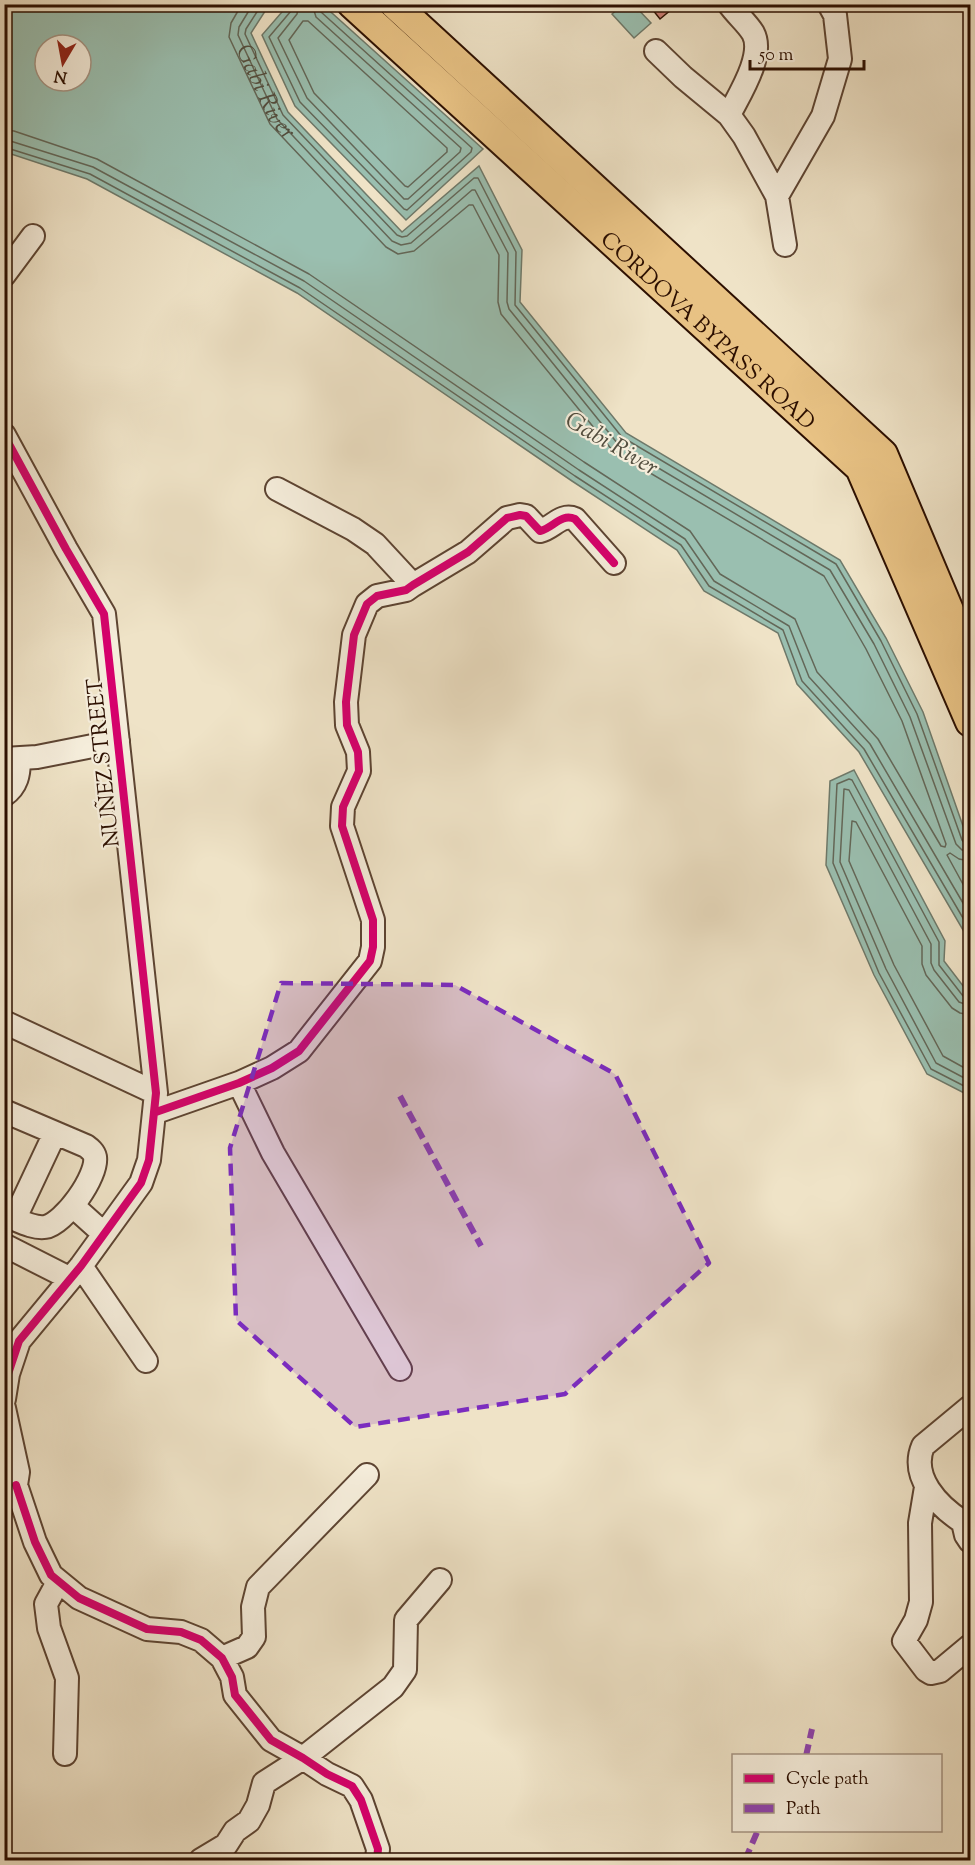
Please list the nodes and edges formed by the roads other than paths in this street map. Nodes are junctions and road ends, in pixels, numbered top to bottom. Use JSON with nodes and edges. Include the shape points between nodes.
{"nodes":[{"id":1,"x":352,"y":4,"type":"edge"},
{"id":2,"x":393,"y":4,"type":"edge"},
{"id":3,"x":729,"y":4,"type":"edge"},
{"id":4,"x":829,"y":4,"type":"edge"},
{"id":5,"x":656,"y":51,"type":"dead end"},
{"id":6,"x":425,"y":52,"type":"junction"},
{"id":7,"x":729,"y":115,"type":"junction"},
{"id":8,"x":777,"y":196,"type":"junction"},
{"id":9,"x":33,"y":237,"type":"dead end"},
{"id":10,"x":785,"y":246,"type":"dead end"},
{"id":11,"x":4,"y":275,"type":"edge"},
{"id":12,"x":4,"y":435,"type":"edge"},
{"id":13,"x":277,"y":489,"type":"dead end"},
{"id":14,"x":614,"y":563,"type":"dead end"},
{"id":15,"x":413,"y":585,"type":"junction"},
{"id":16,"x":970,"y":660,"type":"edge"},
{"id":17,"x":970,"y":722,"type":"edge"},
{"id":18,"x":118,"y":741,"type":"junction"},
{"id":19,"x":12,"y":759,"type":"edge"},
{"id":20,"x":4,"y":795,"type":"edge"},
{"id":21,"x":4,"y":1022,"type":"edge"},
{"id":22,"x":239,"y":1083,"type":"junction"},
{"id":23,"x":156,"y":1103,"type":"junction"},
{"id":24,"x":5,"y":1113,"type":"edge"},
{"id":25,"x":55,"y":1133,"type":"junction"},
{"id":26,"x":73,"y":1206,"type":"junction"},
{"id":27,"x":10,"y":1217,"type":"edge"},
{"id":28,"x":103,"y":1233,"type":"junction"},
{"id":29,"x":4,"y":1245,"type":"edge"},
{"id":30,"x":75,"y":1272,"type":"junction"},
{"id":31,"x":146,"y":1361,"type":"dead end"},
{"id":32,"x":400,"y":1369,"type":"dead end"},
{"id":33,"x":4,"y":1399,"type":"edge"},
{"id":34,"x":970,"y":1407,"type":"edge"},
{"id":35,"x":4,"y":1408,"type":"edge"},
{"id":36,"x":367,"y":1475,"type":"dead end"},
{"id":37,"x":926,"y":1486,"type":"junction"},
{"id":38,"x":10,"y":1489,"type":"edge"},
{"id":39,"x":968,"y":1525,"type":"edge"},
{"id":40,"x":440,"y":1580,"type":"dead end"},
{"id":41,"x":58,"y":1582,"type":"junction"},
{"id":42,"x":970,"y":1646,"type":"edge"},
{"id":43,"x":222,"y":1658,"type":"junction"},
{"id":44,"x":65,"y":1754,"type":"dead end"},
{"id":45,"x":303,"y":1758,"type":"junction"},
{"id":46,"x":201,"y":1860,"type":"edge"},
{"id":47,"x":377,"y":1860,"type":"edge"}],
"edges":[{"from":1,"to":6,"type":"main road","name":"CORDOVA BYPASS ROAD"},
{"from":2,"to":6,"type":"main road","name":"CORDOVA BYPASS ROAD"},
{"from":3,"to":7,"type":"street","via":[[753,34],[758,48]]},
{"from":4,"to":8,"type":"street","via":[[835,15],[840,59],[823,116]]},
{"from":5,"to":7,"type":"street"},
{"from":6,"to":16,"type":"main road","name":"CORDOVA BYPASS ROAD","via":[[883,453]]},
{"from":6,"to":17,"type":"main road","name":"CORDOVA BYPASS ROAD","via":[[860,468]]},
{"from":7,"to":8,"type":"street"},
{"from":8,"to":10,"type":"street"},
{"from":9,"to":11,"type":"street"},
{"from":12,"to":18,"type":"street","name":"NUÑEZ STREET","via":[[104,614]]},
{"from":13,"to":15,"type":"street","via":[[375,544]]},
{"from":14,"to":15,"type":"street","via":[[575,519],[564,518],[540,531],[520,514],[507,518],[468,552]]},
{"from":15,"to":22,"type":"street","via":[[377,596],[367,604],[354,635],[346,702],[347,724],[358,752],[359,771],[343,807],[342,826],[373,920],[370,962],[299,1051]]},
{"from":18,"to":19,"type":"street"},
{"from":18,"to":23,"type":"street","name":"NUÑEZ STREET"},
{"from":19,"to":20,"type":"street","via":[[18,778]]},
{"from":21,"to":23,"type":"street"},
{"from":22,"to":23,"type":"street"},
{"from":22,"to":32,"type":"street","via":[[273,1153]]},
{"from":23,"to":28,"type":"street","name":"NUÑEZ STREET","via":[[149,1160],[141,1184]]},
{"from":24,"to":25,"type":"street"},
{"from":25,"to":26,"type":"street","via":[[86,1146],[94,1155],[92,1170]]},
{"from":25,"to":27,"type":"street"},
{"from":26,"to":27,"type":"street","via":[[47,1227]]},
{"from":26,"to":28,"type":"street"},
{"from":28,"to":30,"type":"street","name":"NUÑEZ STREET"},
{"from":29,"to":30,"type":"street"},
{"from":30,"to":31,"type":"street"},
{"from":30,"to":33,"type":"street","name":"NUÑEZ STREET","via":[[19,1341]]},
{"from":34,"to":37,"type":"street","via":[[923,1446],[920,1473]]},
{"from":35,"to":38,"type":"street","via":[[18,1472]]},
{"from":36,"to":43,"type":"street","via":[[258,1587],[253,1607],[255,1637],[247,1647]]},
{"from":37,"to":39,"type":"street","via":[[951,1514]]},
{"from":37,"to":42,"type":"street","via":[[920,1523],[921,1602],[904,1641],[931,1673],[940,1671]]},
{"from":38,"to":41,"type":"street","via":[[51,1575]]},
{"from":40,"to":45,"type":"street","via":[[406,1620],[402,1677]]},
{"from":41,"to":43,"type":"street","via":[[80,1598],[147,1629],[181,1632],[201,1640]]},
{"from":41,"to":44,"type":"street","via":[[46,1604],[49,1628],[67,1678]]},
{"from":43,"to":45,"type":"street","via":[[232,1677],[235,1695],[271,1740]]},
{"from":45,"to":46,"type":"street","via":[[264,1783],[249,1821],[235,1831],[226,1845]]},
{"from":45,"to":47,"type":"street","via":[[352,1786],[369,1823],[378,1850]]}]}
